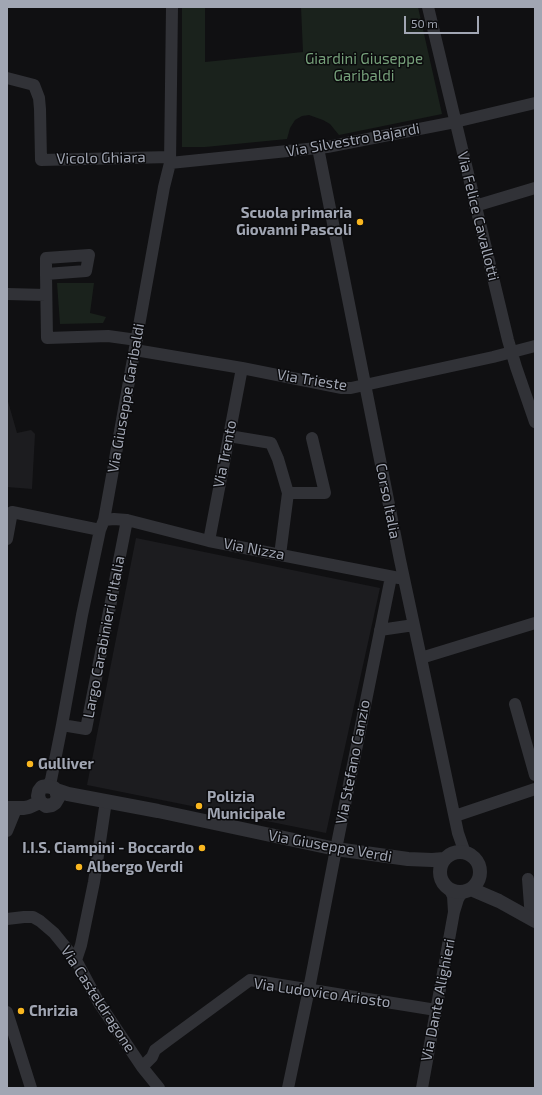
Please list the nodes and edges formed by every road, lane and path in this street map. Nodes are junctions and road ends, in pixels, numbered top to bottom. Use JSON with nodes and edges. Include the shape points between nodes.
{"nodes":[{"id":1,"x":172,"y":7,"type":"edge"},
{"id":2,"x":428,"y":7,"type":"edge"},
{"id":3,"x":7,"y":78,"type":"edge"},
{"id":4,"x":535,"y":103,"type":"edge"},
{"id":5,"x":455,"y":122,"type":"junction"},
{"id":6,"x":318,"y":148,"type":"junction"},
{"id":7,"x":170,"y":160,"type":"junction"},
{"id":8,"x":535,"y":188,"type":"edge"},
{"id":9,"x":475,"y":206,"type":"junction"},
{"id":10,"x":46,"y":274,"type":"dead end"},
{"id":11,"x":7,"y":294,"type":"edge"},
{"id":12,"x":46,"y":295,"type":"junction"},
{"id":13,"x":136,"y":345,"type":"junction"},
{"id":14,"x":535,"y":346,"type":"edge"},
{"id":15,"x":511,"y":352,"type":"junction"},
{"id":16,"x":242,"y":368,"type":"junction"},
{"id":17,"x":364,"y":385,"type":"junction"},
{"id":18,"x":535,"y":422,"type":"edge"},
{"id":19,"x":229,"y":436,"type":"junction"},
{"id":20,"x":312,"y":438,"type":"dead end"},
{"id":21,"x":288,"y":493,"type":"junction"},
{"id":22,"x":126,"y":520,"type":"junction"},
{"id":23,"x":102,"y":525,"type":"junction"},
{"id":24,"x":7,"y":540,"type":"edge"},
{"id":25,"x":209,"y":541,"type":"junction"},
{"id":26,"x":280,"y":555,"type":"junction"},
{"id":27,"x":390,"y":577,"type":"junction"},
{"id":28,"x":404,"y":579,"type":"junction"},
{"id":29,"x":535,"y":623,"type":"edge"},
{"id":30,"x":414,"y":625,"type":"junction"},
{"id":31,"x":380,"y":630,"type":"junction"},
{"id":32,"x":421,"y":658,"type":"junction"},
{"id":33,"x":515,"y":704,"type":"dead end"},
{"id":34,"x":62,"y":725,"type":"junction"},
{"id":35,"x":535,"y":775,"type":"edge"},
{"id":36,"x":535,"y":789,"type":"edge"},
{"id":37,"x":54,"y":792,"type":"junction"},
{"id":38,"x":106,"y":802,"type":"junction"},
{"id":39,"x":12,"y":811,"type":"edge"},
{"id":40,"x":455,"y":816,"type":"junction"},
{"id":41,"x":7,"y":831,"type":"edge"},
{"id":42,"x":336,"y":849,"type":"junction"},
{"id":43,"x":466,"y":853,"type":"junction"},
{"id":44,"x":408,"y":859,"type":"junction"},
{"id":45,"x":444,"y":859,"type":"junction"},
{"id":46,"x":480,"y":875,"type":"junction"},
{"id":47,"x":440,"y":876,"type":"junction"},
{"id":48,"x":528,"y":879,"type":"dead end"},
{"id":49,"x":461,"y":890,"type":"junction"},
{"id":50,"x":499,"y":901,"type":"junction"},
{"id":51,"x":7,"y":919,"type":"edge"},
{"id":52,"x":533,"y":920,"type":"edge"},
{"id":53,"x":76,"y":960,"type":"junction"},
{"id":54,"x":309,"y":989,"type":"junction"},
{"id":55,"x":436,"y":1010,"type":"junction"},
{"id":56,"x":7,"y":1012,"type":"edge"},
{"id":57,"x":142,"y":1067,"type":"junction"},
{"id":58,"x":31,"y":1088,"type":"edge"},
{"id":59,"x":159,"y":1088,"type":"edge"},
{"id":60,"x":288,"y":1088,"type":"edge"},
{"id":61,"x":422,"y":1088,"type":"edge"}],
"edges":[{"from":1,"to":7,"type":"street","name":"Via Giuseppe Garibaldi"},
{"from":2,"to":5,"type":"street","name":"Via Felice Cavallotti"},
{"from":3,"to":7,"type":"street","name":"Vicolo Ghiara","via":[[34,85],[40,109],[41,160]]},
{"from":4,"to":5,"type":"street","name":"Via Silvestro Bajardi"},
{"from":5,"to":6,"type":"street","name":"Via Silvestro Bajardi"},
{"from":5,"to":9,"type":"street","name":"Via Felice Cavallotti"},
{"from":6,"to":7,"type":"street","name":"Via Silvestro Bajardi"},
{"from":6,"to":17,"type":"street","name":"Corso Italia"},
{"from":7,"to":13,"type":"street","name":"Via Giuseppe Garibaldi"},
{"from":8,"to":9,"type":"street"},
{"from":9,"to":15,"type":"street","name":"Via Felice Cavallotti"},
{"from":10,"to":12,"type":"street"},
{"from":11,"to":12,"type":"street"},
{"from":12,"to":13,"type":"street","name":"Via Trieste","via":[[47,338],[108,336]]},
{"from":13,"to":16,"type":"street","name":"Via Trieste"},
{"from":13,"to":23,"type":"street","name":"Via Giuseppe Garibaldi"},
{"from":14,"to":15,"type":"street","name":"Via Trieste"},
{"from":15,"to":17,"type":"street","name":"Via Trieste"},
{"from":15,"to":18,"type":"street","name":"Via Felice Cavallotti"},
{"from":16,"to":17,"type":"street","name":"Via Trieste","via":[[342,388]]},
{"from":16,"to":19,"type":"street","name":"Via Trento"},
{"from":17,"to":28,"type":"street","name":"Corso Italia"},
{"from":19,"to":21,"type":"street","via":[[271,443]]},
{"from":19,"to":25,"type":"street","name":"Via Trento"},
{"from":20,"to":21,"type":"street","via":[[325,493]]},
{"from":21,"to":26,"type":"street"},
{"from":22,"to":23,"type":"street","name":"Via Nizza","via":[[114,519]]},
{"from":22,"to":25,"type":"street","name":"Via Nizza"},
{"from":22,"to":34,"type":"street","name":"Largo Carabinieri d'Italia","via":[[86,729]]},
{"from":23,"to":24,"type":"street","name":"Via Nizza","via":[[12,512]]},
{"from":23,"to":34,"type":"street","name":"Via Giuseppe Garibaldi"},
{"from":25,"to":26,"type":"street","name":"Via Nizza"},
{"from":26,"to":27,"type":"street","name":"Via Nizza"},
{"from":27,"to":28,"type":"street","name":"Via Nizza"},
{"from":27,"to":31,"type":"street","name":"Via Stefano Canzio"},
{"from":28,"to":30,"type":"street","name":"Corso Italia"},
{"from":29,"to":32,"type":"street"},
{"from":30,"to":31,"type":"street"},
{"from":30,"to":32,"type":"street","name":"Corso Italia"},
{"from":31,"to":42,"type":"street","name":"Via Stefano Canzio"},
{"from":32,"to":40,"type":"street","name":"Corso Italia"},
{"from":33,"to":35,"type":"street"},
{"from":34,"to":37,"type":"street","name":"Via Giuseppe Garibaldi","via":[[51,780]]},
{"from":36,"to":40,"type":"street"},
{"from":37,"to":38,"type":"street","name":"Via Giuseppe Verdi"},
{"from":37,"to":39,"type":"street","name":"Via Giuseppe Verdi","via":[[50,806],[40,802]]},
{"from":38,"to":42,"type":"street","name":"Via Giuseppe Verdi"},
{"from":38,"to":53,"type":"street","via":[[94,882]]},
{"from":39,"to":41,"type":"street"},
{"from":40,"to":43,"type":"street","name":"Corso Italia"},
{"from":42,"to":44,"type":"street","name":"Via Giuseppe Verdi"},
{"from":42,"to":54,"type":"street","name":"Via Stefano Canzio"},
{"from":43,"to":45,"type":"street","via":[[454,853]]},
{"from":43,"to":46,"type":"street","via":[[477,862]]},
{"from":44,"to":45,"type":"street","name":"Via Giuseppe Verdi"},
{"from":44,"to":47,"type":"street","name":"Via Giuseppe Verdi"},
{"from":45,"to":47,"type":"street"},
{"from":46,"to":49,"type":"street","via":[[478,882]]},
{"from":46,"to":50,"type":"street","via":[[486,888]]},
{"from":47,"to":49,"type":"street","via":[[443,884]]},
{"from":48,"to":52,"type":"street"},
{"from":49,"to":50,"type":"street"},
{"from":49,"to":55,"type":"street","name":"Via Dante Alighieri","via":[[453,896],[454,912]]},
{"from":50,"to":52,"type":"street"},
{"from":51,"to":53,"type":"street","name":"Via Casteldragone","via":[[33,917],[40,920]]},
{"from":53,"to":57,"type":"street","name":"Via Casteldragone","via":[[99,1003]]},
{"from":54,"to":55,"type":"street","name":"Via Ludovico Ariosto"},
{"from":54,"to":57,"type":"street","name":"Via Ludovico Ariosto","via":[[250,980],[155,1050]]},
{"from":54,"to":60,"type":"street","name":"Via Stefano Canzio"},
{"from":55,"to":61,"type":"street","name":"Via Dante Alighieri"},
{"from":56,"to":58,"type":"street"},
{"from":57,"to":59,"type":"street","name":"Via Casteldragone"}]}
